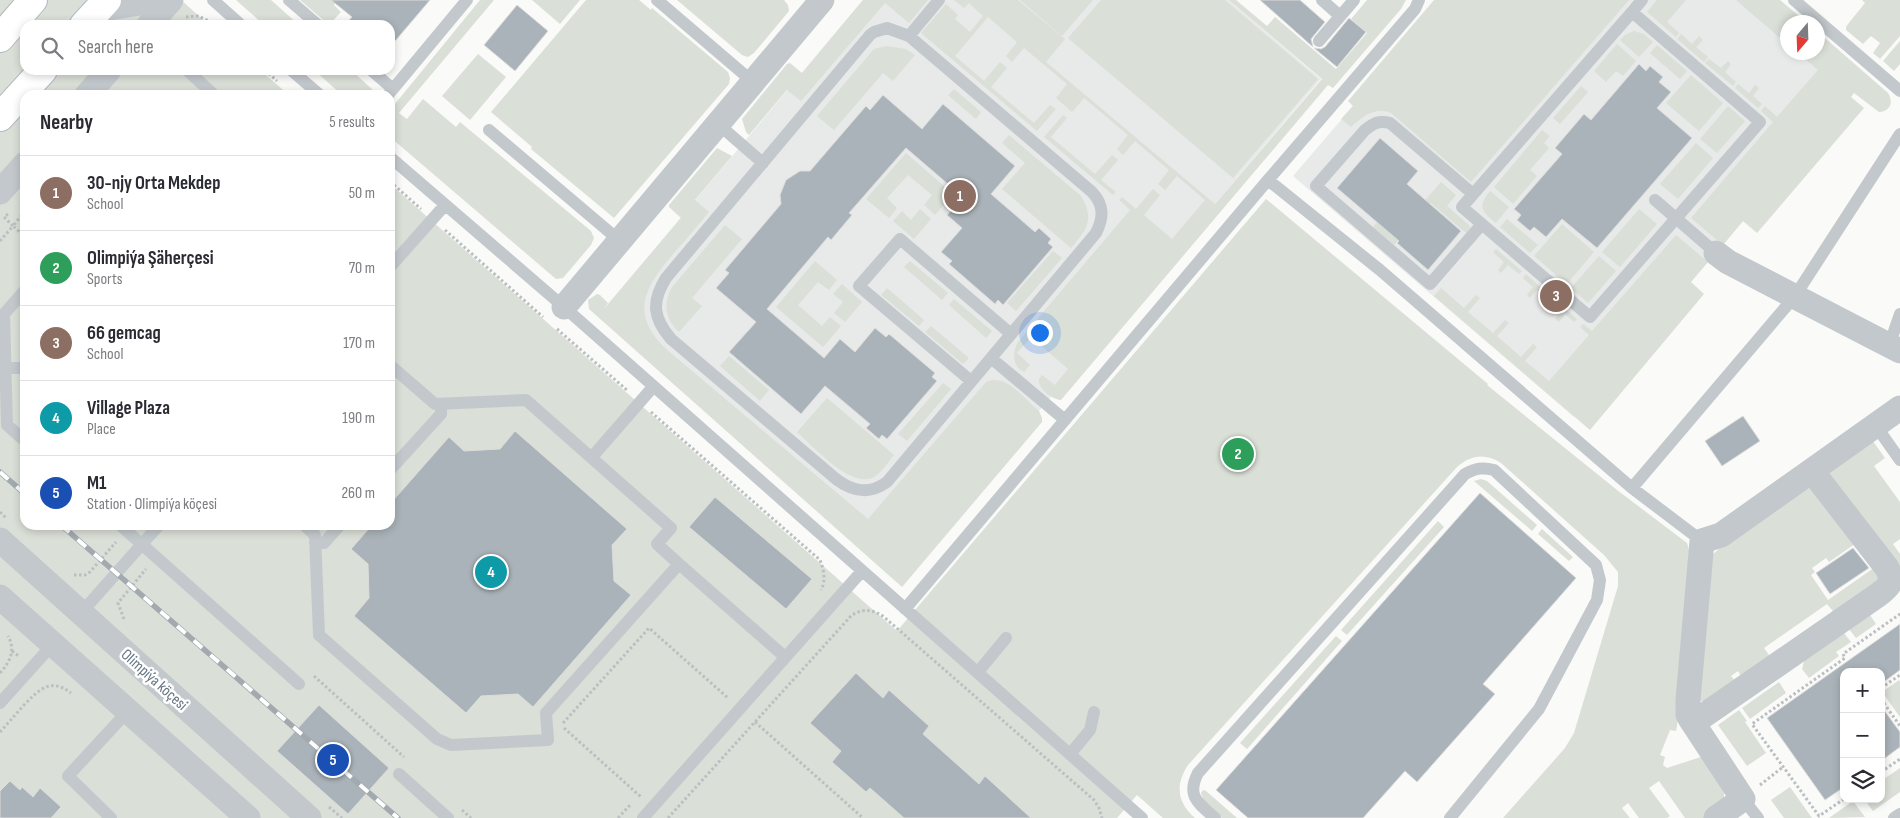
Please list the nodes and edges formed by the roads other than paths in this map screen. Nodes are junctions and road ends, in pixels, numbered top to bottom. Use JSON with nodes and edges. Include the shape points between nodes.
{"nodes":[{"id":1,"x":33,"y":0,"type":"edge"},
{"id":2,"x":156,"y":0,"type":"edge"},
{"id":3,"x":213,"y":0,"type":"edge"},
{"id":4,"x":289,"y":0,"type":"edge"},
{"id":5,"x":468,"y":0,"type":"edge"},
{"id":6,"x":657,"y":0,"type":"edge"},
{"id":7,"x":939,"y":0,"type":"edge"},
{"id":8,"x":1322,"y":0,"type":"edge"},
{"id":9,"x":1354,"y":0,"type":"edge"},
{"id":10,"x":1419,"y":0,"type":"edge"},
{"id":11,"x":1642,"y":0,"type":"edge"},
{"id":12,"x":1794,"y":0,"type":"edge"},
{"id":13,"x":815,"y":3,"type":"edge"},
{"id":14,"x":175,"y":9,"type":"edge"},
{"id":15,"x":96,"y":12,"type":"edge"},
{"id":16,"x":1632,"y":12,"type":"junction"},
{"id":17,"x":1340,"y":16,"type":"junction"},
{"id":18,"x":157,"y":20,"type":"edge"},
{"id":19,"x":235,"y":20,"type":"edge"},
{"id":20,"x":312,"y":20,"type":"edge"},
{"id":21,"x":909,"y":36,"type":"junction"},
{"id":22,"x":0,"y":38,"type":"edge"},
{"id":23,"x":1319,"y":41,"type":"dead end"},
{"id":24,"x":38,"y":75,"type":"edge"},
{"id":25,"x":104,"y":75,"type":"edge"},
{"id":26,"x":192,"y":75,"type":"edge"},
{"id":27,"x":297,"y":75,"type":"edge"},
{"id":28,"x":375,"y":75,"type":"edge"},
{"id":29,"x":753,"y":82,"type":"junction"},
{"id":30,"x":25,"y":90,"type":"edge"},
{"id":31,"x":91,"y":90,"type":"edge"},
{"id":32,"x":209,"y":90,"type":"edge"},
{"id":33,"x":314,"y":90,"type":"edge"},
{"id":34,"x":388,"y":90,"type":"edge"},
{"id":35,"x":392,"y":90,"type":"edge"},
{"id":36,"x":1900,"y":91,"type":"edge"},
{"id":37,"x":20,"y":95,"type":"edge"},
{"id":38,"x":0,"y":117,"type":"edge"},
{"id":39,"x":718,"y":124,"type":"junction"},
{"id":40,"x":489,"y":130,"type":"dead end"},
{"id":41,"x":1900,"y":134,"type":"edge"},
{"id":42,"x":395,"y":161,"type":"edge"},
{"id":43,"x":763,"y":163,"type":"junction"},
{"id":44,"x":20,"y":174,"type":"edge"},
{"id":45,"x":1268,"y":180,"type":"junction"},
{"id":46,"x":1474,"y":194,"type":"junction"},
{"id":47,"x":1655,"y":200,"type":"dead end"},
{"id":48,"x":5,"y":202,"type":"edge"},
{"id":49,"x":445,"y":205,"type":"junction"},
{"id":50,"x":1676,"y":219,"type":"junction"},
{"id":51,"x":1482,"y":224,"type":"junction"},
{"id":52,"x":620,"y":241,"type":"junction"},
{"id":53,"x":1716,"y":253,"type":"joint"},
{"id":54,"x":395,"y":261,"type":"edge"},
{"id":55,"x":20,"y":296,"type":"edge"},
{"id":56,"x":1794,"y":296,"type":"junction"},
{"id":57,"x":564,"y":307,"type":"junction"},
{"id":58,"x":1900,"y":314,"type":"edge"},
{"id":59,"x":1011,"y":334,"type":"junction"},
{"id":60,"x":1895,"y":349,"type":"edge"},
{"id":61,"x":991,"y":358,"type":"junction"},
{"id":62,"x":3,"y":368,"type":"edge"},
{"id":63,"x":20,"y":368,"type":"edge"},
{"id":64,"x":395,"y":369,"type":"edge"},
{"id":65,"x":971,"y":381,"type":"junction"},
{"id":66,"x":653,"y":387,"type":"junction"},
{"id":67,"x":441,"y":404,"type":"junction"},
{"id":68,"x":1900,"y":408,"type":"edge"},
{"id":69,"x":1065,"y":420,"type":"junction"},
{"id":70,"x":1876,"y":426,"type":"junction"},
{"id":71,"x":20,"y":437,"type":"edge"},
{"id":72,"x":592,"y":457,"type":"junction"},
{"id":73,"x":1900,"y":460,"type":"edge"},
{"id":74,"x":395,"y":465,"type":"edge"},
{"id":75,"x":1812,"y":472,"type":"junction"},
{"id":76,"x":1632,"y":488,"type":"junction"},
{"id":77,"x":4,"y":529,"type":"edge"},
{"id":78,"x":126,"y":530,"type":"edge"},
{"id":79,"x":155,"y":530,"type":"edge"},
{"id":80,"x":310,"y":530,"type":"edge"},
{"id":81,"x":336,"y":530,"type":"edge"},
{"id":82,"x":1702,"y":541,"type":"junction"},
{"id":83,"x":315,"y":543,"type":"junction"},
{"id":84,"x":142,"y":545,"type":"junction"},
{"id":85,"x":679,"y":564,"type":"junction"},
{"id":86,"x":862,"y":571,"type":"junction"},
{"id":87,"x":0,"y":597,"type":"edge"},
{"id":88,"x":905,"y":609,"type":"junction"},
{"id":89,"x":81,"y":613,"type":"junction"},
{"id":90,"x":1006,"y":638,"type":"dead end"},
{"id":91,"x":53,"y":644,"type":"junction"},
{"id":92,"x":785,"y":657,"type":"junction"},
{"id":93,"x":978,"y":672,"type":"junction"},
{"id":94,"x":299,"y":684,"type":"dead end"},
{"id":95,"x":0,"y":703,"type":"edge"},
{"id":96,"x":128,"y":711,"type":"junction"},
{"id":97,"x":1094,"y":712,"type":"dead end"},
{"id":98,"x":1693,"y":724,"type":"junction"},
{"id":99,"x":1070,"y":753,"type":"junction"},
{"id":100,"x":399,"y":774,"type":"dead end"},
{"id":101,"x":1743,"y":798,"type":"junction"},
{"id":102,"x":318,"y":811,"type":"edge"},
{"id":103,"x":1900,"y":814,"type":"edge"},
{"id":104,"x":1139,"y":817,"type":"edge"},
{"id":105,"x":111,"y":818,"type":"edge"},
{"id":106,"x":248,"y":818,"type":"edge"},
{"id":107,"x":448,"y":818,"type":"edge"},
{"id":108,"x":643,"y":818,"type":"edge"},
{"id":109,"x":1215,"y":818,"type":"edge"},
{"id":110,"x":1450,"y":818,"type":"edge"},
{"id":111,"x":1716,"y":818,"type":"edge"},
{"id":112,"x":1758,"y":818,"type":"edge"},
{"id":113,"x":1894,"y":818,"type":"edge"}],
"edges":[{"from":1,"to":22,"type":"main road"},
{"from":2,"to":15,"type":"street"},
{"from":3,"to":19,"type":"lane"},
{"from":4,"to":20,"type":"lane"},
{"from":5,"to":35,"type":"lane"},
{"from":6,"to":29,"type":"lane"},
{"from":7,"to":21,"type":"lane"},
{"from":8,"to":17,"type":"lane"},
{"from":9,"to":17,"type":"lane"},
{"from":10,"to":45,"type":"lane","via":[[1415,9]]},
{"from":11,"to":16,"type":"lane"},
{"from":12,"to":36,"type":"lane"},
{"from":13,"to":29,"type":"street"},
{"from":14,"to":18,"type":"street"},
{"from":16,"to":46,"type":"lane"},
{"from":16,"to":50,"type":"lane","via":[[1760,122]]},
{"from":17,"to":23,"type":"lane"},
{"from":21,"to":43,"type":"lane","via":[[888,28],[874,32]]},
{"from":21,"to":59,"type":"lane","via":[[1092,192],[1102,206],[1102,219],[1096,233]]},
{"from":24,"to":30,"type":"main road"},
{"from":25,"to":31,"type":"street"},
{"from":26,"to":32,"type":"lane"},
{"from":27,"to":33,"type":"lane"},
{"from":28,"to":34,"type":"lane"},
{"from":29,"to":39,"type":"street"},
{"from":37,"to":38,"type":"main road"},
{"from":39,"to":43,"type":"lane"},
{"from":39,"to":52,"type":"street"},
{"from":40,"to":52,"type":"lane"},
{"from":41,"to":56,"type":"lane"},
{"from":42,"to":49,"type":"lane"},
{"from":43,"to":65,"type":"lane","via":[[662,284],[656,313],[671,339],[844,486],[864,491],[887,482]]},
{"from":44,"to":48,"type":"street"},
{"from":45,"to":69,"type":"lane"},
{"from":45,"to":76,"type":"lane","via":[[1380,270]]},
{"from":46,"to":51,"type":"lane","via":[[1462,207]]},
{"from":46,"to":51,"type":"lane","via":[[1390,122],[1382,121],[1365,130],[1316,186],[1430,284]]},
{"from":47,"to":50,"type":"lane"},
{"from":49,"to":54,"type":"lane"},
{"from":49,"to":57,"type":"lane"},
{"from":50,"to":51,"type":"lane","via":[[1590,317]]},
{"from":50,"to":53,"type":"lane"},
{"from":52,"to":57,"type":"street"},
{"from":53,"to":56,"type":"street"},
{"from":55,"to":62,"type":"lane","via":[[4,314]]},
{"from":56,"to":60,"type":"street"},
{"from":56,"to":76,"type":"lane"},
{"from":57,"to":66,"type":"lane"},
{"from":58,"to":60,"type":"lane"},
{"from":59,"to":61,"type":"lane"},
{"from":59,"to":65,"type":"lane","via":[[900,239],[859,286]]},
{"from":61,"to":65,"type":"lane"},
{"from":61,"to":69,"type":"lane"},
{"from":62,"to":63,"type":"lane"},
{"from":62,"to":71,"type":"lane","via":[[7,425]]},
{"from":64,"to":67,"type":"lane","via":[[435,404]]},
{"from":66,"to":72,"type":"lane"},
{"from":66,"to":86,"type":"lane"},
{"from":67,"to":72,"type":"lane","via":[[526,400]]},
{"from":67,"to":74,"type":"lane","via":[[441,414]]},
{"from":68,"to":70,"type":"street"},
{"from":69,"to":88,"type":"lane"},
{"from":70,"to":73,"type":"lane"},
{"from":70,"to":75,"type":"street"},
{"from":72,"to":85,"type":"lane","via":[[672,528],[657,544]]},
{"from":75,"to":82,"type":"street","via":[[1721,535]]},
{"from":75,"to":98,"type":"street","via":[[1887,568],[1890,583],[1878,595]]},
{"from":76,"to":82,"type":"lane"},
{"from":77,"to":89,"type":"street","name":"Olimpiýa köçesi"},
{"from":78,"to":84,"type":"lane"},
{"from":79,"to":84,"type":"lane"},
{"from":80,"to":83,"type":"lane","via":[[315,535]]},
{"from":81,"to":83,"type":"lane","via":[[324,543]]},
{"from":82,"to":98,"type":"street","via":[[1688,700],[1688,715]]},
{"from":83,"to":85,"type":"lane","via":[[319,635],[437,740],[451,745],[548,740],[546,713]]},
{"from":84,"to":89,"type":"lane"},
{"from":84,"to":94,"type":"lane"},
{"from":85,"to":92,"type":"lane"},
{"from":86,"to":88,"type":"lane"},
{"from":86,"to":92,"type":"lane"},
{"from":87,"to":91,"type":"street"},
{"from":88,"to":93,"type":"lane"},
{"from":89,"to":102,"type":"street","name":"Olimpiýa köçesi"},
{"from":90,"to":93,"type":"lane"},
{"from":91,"to":95,"type":"lane"},
{"from":91,"to":96,"type":"street"},
{"from":92,"to":108,"type":"lane"},
{"from":93,"to":99,"type":"lane"},
{"from":96,"to":105,"type":"lane","via":[[68,776]]},
{"from":96,"to":106,"type":"street"},
{"from":97,"to":99,"type":"lane","via":[[1090,730]]},
{"from":98,"to":101,"type":"street"},
{"from":99,"to":104,"type":"lane"},
{"from":100,"to":107,"type":"lane"},
{"from":101,"to":111,"type":"street"},
{"from":101,"to":112,"type":"lane"},
{"from":103,"to":113,"type":"lane"},
{"from":109,"to":110,"type":"lane","via":[[1192,793],[1198,773],[1465,474],[1484,467],[1494,470],[1596,565],[1600,580],[1598,600],[1539,709]]}]}
